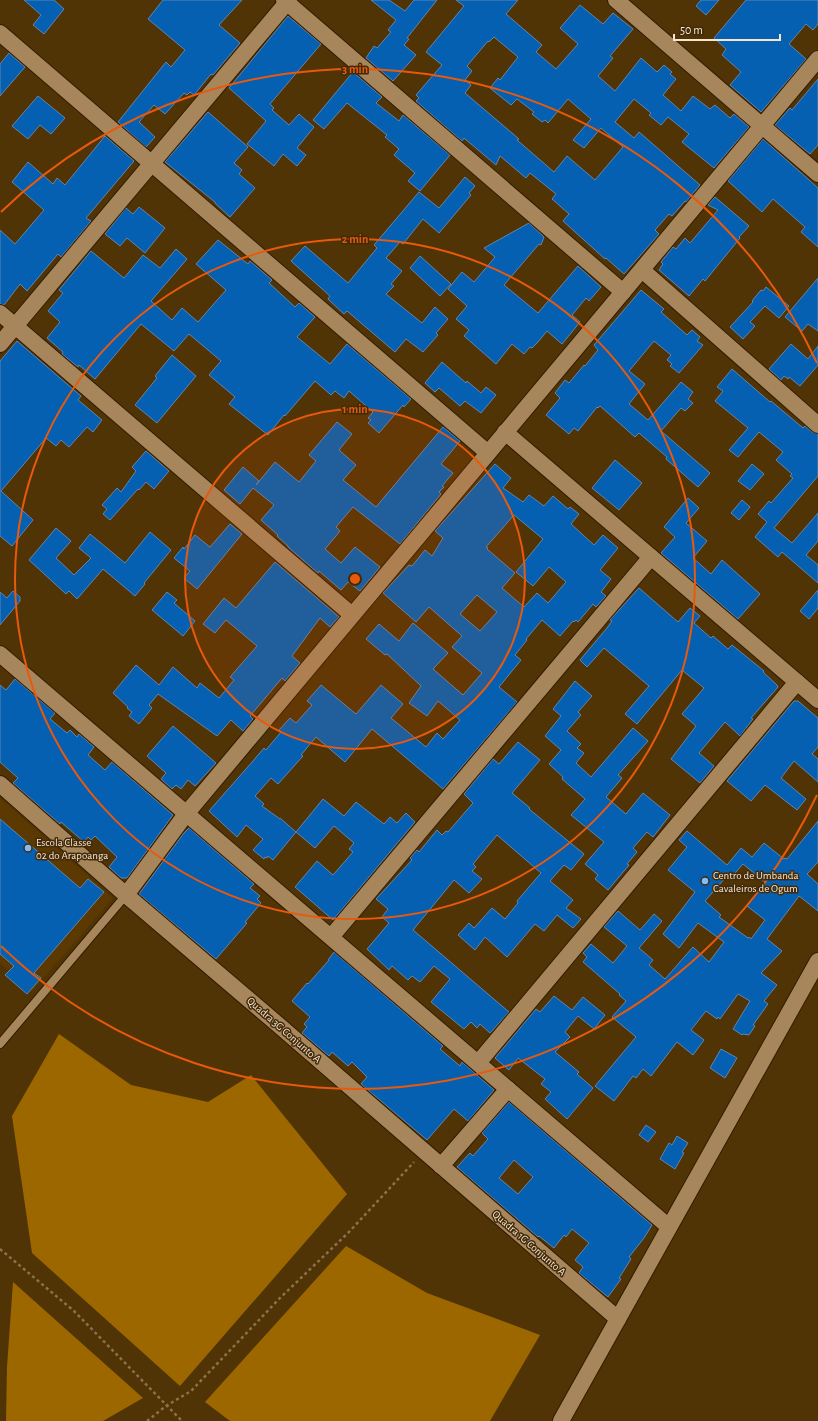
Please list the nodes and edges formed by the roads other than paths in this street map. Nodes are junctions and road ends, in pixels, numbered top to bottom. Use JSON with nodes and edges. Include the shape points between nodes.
{"nodes":[{"id":1,"x":616,"y":0,"type":"edge"},
{"id":2,"x":287,"y":1,"type":"edge"},
{"id":3,"x":0,"y":33,"type":"edge"},
{"id":4,"x":818,"y":59,"type":"edge"},
{"id":5,"x":762,"y":125,"type":"junction"},
{"id":6,"x":152,"y":163,"type":"junction"},
{"id":7,"x":818,"y":174,"type":"edge"},
{"id":8,"x":642,"y":270,"type":"junction"},
{"id":9,"x":623,"y":292,"type":"junction"},
{"id":10,"x":0,"y":314,"type":"edge"},
{"id":11,"x":15,"y":326,"type":"junction"},
{"id":12,"x":0,"y":344,"type":"edge"},
{"id":13,"x":818,"y":425,"type":"edge"},
{"id":14,"x":505,"y":432,"type":"junction"},
{"id":15,"x":488,"y":453,"type":"junction"},
{"id":16,"x":651,"y":557,"type":"junction"},
{"id":17,"x":352,"y":615,"type":"junction"},
{"id":18,"x":0,"y":654,"type":"edge"},
{"id":19,"x":797,"y":682,"type":"junction"},
{"id":20,"x":818,"y":700,"type":"edge"},
{"id":21,"x":0,"y":784,"type":"edge"},
{"id":22,"x":186,"y":814,"type":"junction"},
{"id":23,"x":126,"y":895,"type":"junction"},
{"id":24,"x":331,"y":938,"type":"junction"},
{"id":25,"x":818,"y":961,"type":"edge"},
{"id":26,"x":0,"y":1044,"type":"edge"},
{"id":27,"x":478,"y":1063,"type":"junction"},
{"id":28,"x":508,"y":1089,"type":"junction"},
{"id":29,"x":441,"y":1166,"type":"junction"},
{"id":30,"x":669,"y":1227,"type":"junction"},
{"id":31,"x":618,"y":1319,"type":"junction"},
{"id":32,"x":560,"y":1421,"type":"edge"}],
"edges":[{"from":1,"to":5,"type":"street"},
{"from":2,"to":6,"type":"street"},
{"from":2,"to":9,"type":"street"},
{"from":3,"to":6,"type":"street"},
{"from":4,"to":5,"type":"street"},
{"from":5,"to":7,"type":"street"},
{"from":5,"to":8,"type":"street"},
{"from":6,"to":11,"type":"street"},
{"from":6,"to":15,"type":"street"},
{"from":8,"to":9,"type":"street"},
{"from":8,"to":13,"type":"street"},
{"from":9,"to":14,"type":"street"},
{"from":10,"to":11,"type":"street"},
{"from":11,"to":12,"type":"street"},
{"from":11,"to":17,"type":"street"},
{"from":14,"to":15,"type":"street"},
{"from":14,"to":16,"type":"street"},
{"from":15,"to":17,"type":"street"},
{"from":16,"to":19,"type":"street"},
{"from":16,"to":24,"type":"street"},
{"from":17,"to":22,"type":"street"},
{"from":18,"to":22,"type":"street"},
{"from":19,"to":20,"type":"street"},
{"from":19,"to":27,"type":"street"},
{"from":21,"to":23,"type":"street","name":"Quadra 3G Conjunto A"},
{"from":22,"to":23,"type":"street"},
{"from":22,"to":24,"type":"street"},
{"from":23,"to":26,"type":"lane"},
{"from":23,"to":29,"type":"street","name":"Quadra 3G Conjunto A"},
{"from":24,"to":27,"type":"street"},
{"from":25,"to":30,"type":"street"},
{"from":27,"to":28,"type":"street"},
{"from":28,"to":29,"type":"street"},
{"from":28,"to":30,"type":"street"},
{"from":29,"to":31,"type":"street","name":"Quadra 1G Conjunto A"},
{"from":30,"to":31,"type":"street"},
{"from":31,"to":32,"type":"street"}]}
